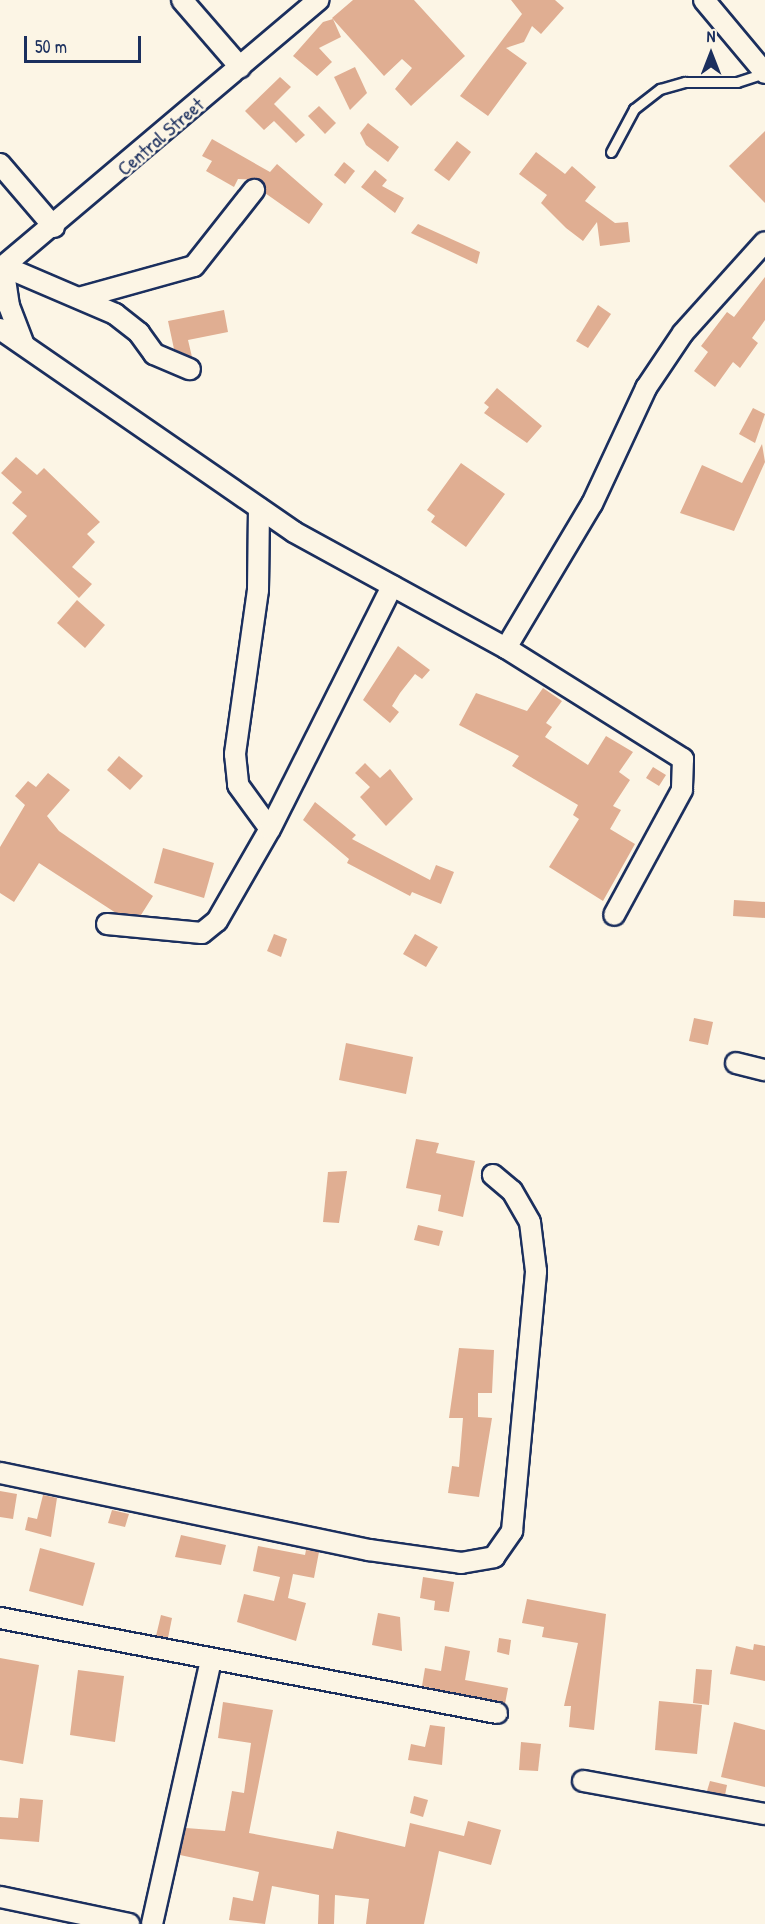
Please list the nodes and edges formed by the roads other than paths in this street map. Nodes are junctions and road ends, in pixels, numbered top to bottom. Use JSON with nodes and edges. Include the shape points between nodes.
{"nodes":[{"id":1,"x":182,"y":0,"type":"edge"},
{"id":2,"x":318,"y":0,"type":"edge"},
{"id":3,"x":704,"y":0,"type":"edge"},
{"id":4,"x":240,"y":68,"type":"junction"},
{"id":5,"x":765,"y":73,"type":"edge"},
{"id":6,"x":611,"y":152,"type":"dead end"},
{"id":7,"x":0,"y":164,"type":"edge"},
{"id":8,"x":254,"y":190,"type":"dead end"},
{"id":9,"x":54,"y":227,"type":"junction"},
{"id":10,"x":765,"y":242,"type":"edge"},
{"id":11,"x":2,"y":267,"type":"edge"},
{"id":12,"x":79,"y":298,"type":"junction"},
{"id":13,"x":0,"y":329,"type":"edge"},
{"id":14,"x":23,"y":343,"type":"junction"},
{"id":15,"x":190,"y":369,"type":"dead end"},
{"id":16,"x":259,"y":508,"type":"junction"},
{"id":17,"x":392,"y":586,"type":"junction"},
{"id":18,"x":506,"y":648,"type":"junction"},
{"id":19,"x":270,"y":829,"type":"junction"},
{"id":20,"x":614,"y":915,"type":"dead end"},
{"id":21,"x":107,"y":924,"type":"dead end"},
{"id":22,"x":736,"y":1063,"type":"dead end"},
{"id":23,"x":765,"y":1070,"type":"edge"},
{"id":24,"x":493,"y":1174,"type":"dead end"},
{"id":25,"x":0,"y":1473,"type":"edge"},
{"id":26,"x":0,"y":1618,"type":"edge"},
{"id":27,"x":211,"y":1661,"type":"junction"},
{"id":28,"x":497,"y":1713,"type":"dead end"},
{"id":29,"x":583,"y":1781,"type":"dead end"},
{"id":30,"x":765,"y":1814,"type":"edge"},
{"id":31,"x":0,"y":1897,"type":"edge"},
{"id":32,"x":129,"y":1924,"type":"edge"},
{"id":33,"x":152,"y":1924,"type":"edge"}],
"edges":[{"from":1,"to":4,"type":"street"},
{"from":2,"to":4,"type":"street","name":"Central Street"},
{"from":3,"to":5,"type":"street"},
{"from":4,"to":9,"type":"street","name":"Central Street"},
{"from":5,"to":6,"type":"lane","via":[[737,82],[685,82],[660,89],[634,109]]},
{"from":7,"to":9,"type":"street"},
{"from":8,"to":12,"type":"street","via":[[194,266]]},
{"from":9,"to":11,"type":"street","name":"Central Street"},
{"from":10,"to":18,"type":"street","via":[[683,333],[646,388],[592,504]]},
{"from":11,"to":12,"type":"street"},
{"from":11,"to":14,"type":"street","via":[[9,306]]},
{"from":12,"to":15,"type":"street","via":[[139,333],[154,354]]},
{"from":13,"to":14,"type":"street"},
{"from":14,"to":16,"type":"street"},
{"from":16,"to":17,"type":"street"},
{"from":16,"to":19,"type":"street","via":[[258,590],[235,754],[238,785]]},
{"from":17,"to":18,"type":"street"},
{"from":17,"to":19,"type":"street"},
{"from":18,"to":20,"type":"street","via":[[683,759],[682,790]]},
{"from":19,"to":21,"type":"street","via":[[231,902],[202,933]]},
{"from":22,"to":23,"type":"street"},
{"from":24,"to":25,"type":"street","via":[[524,1208],[536,1248],[512,1531],[494,1557],[461,1563],[369,1550]]},
{"from":26,"to":27,"type":"street"},
{"from":27,"to":28,"type":"street"},
{"from":27,"to":33,"type":"street"},
{"from":29,"to":30,"type":"street"},
{"from":31,"to":32,"type":"street"}]}
